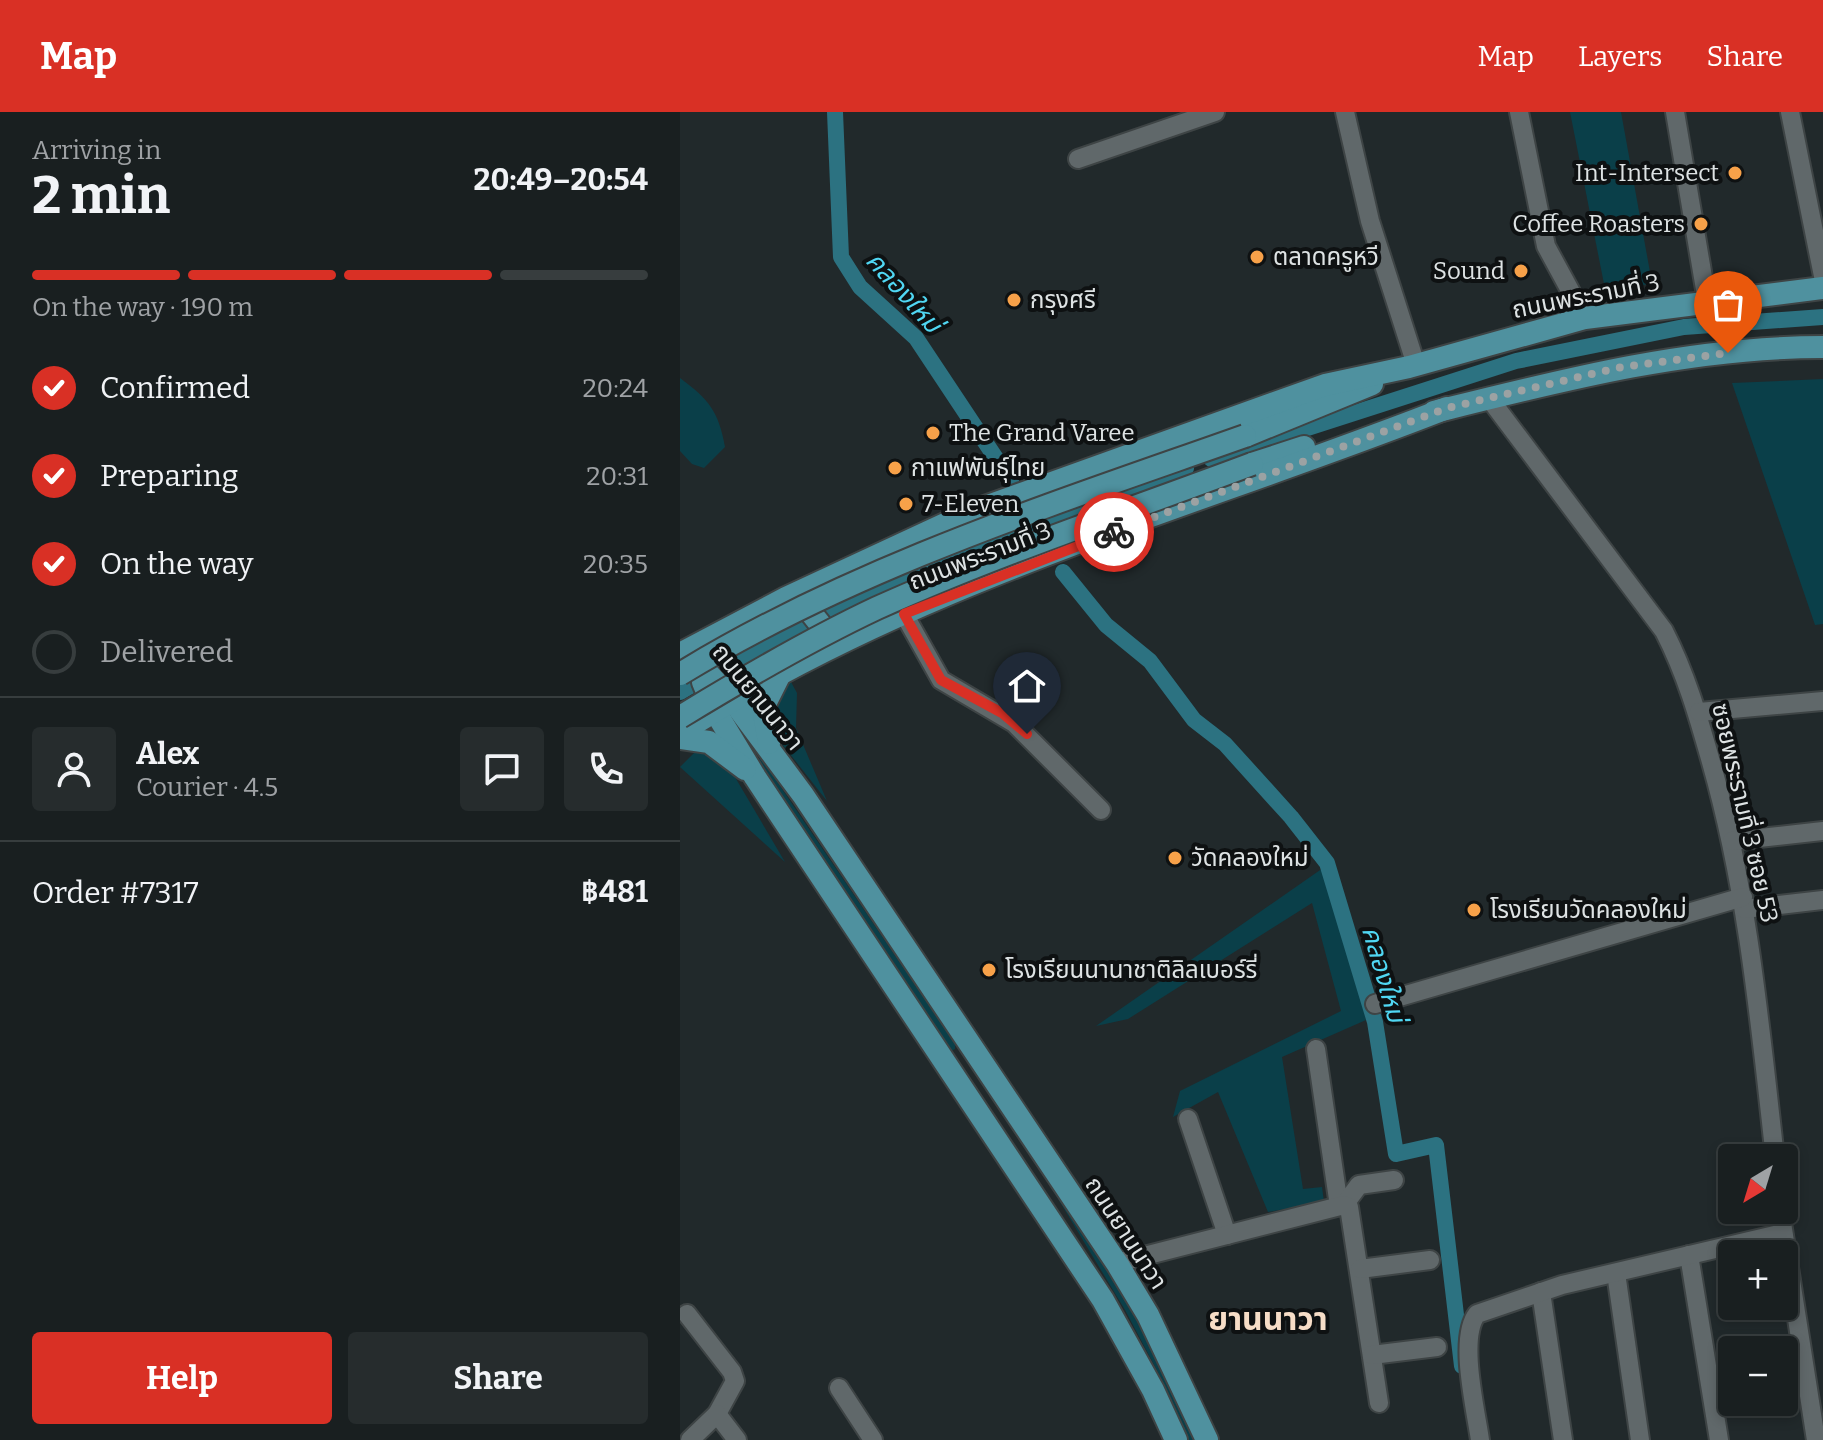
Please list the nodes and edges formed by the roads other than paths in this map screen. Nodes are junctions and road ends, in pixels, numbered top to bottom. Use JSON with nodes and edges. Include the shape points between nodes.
{"nodes":[{"id":1,"x":1215,"y":112,"type":"edge"},
{"id":2,"x":1345,"y":112,"type":"edge"},
{"id":3,"x":1519,"y":112,"type":"edge"},
{"id":4,"x":1675,"y":112,"type":"edge"},
{"id":5,"x":1790,"y":112,"type":"edge"},
{"id":6,"x":1078,"y":159,"type":"dead end"},
{"id":7,"x":1823,"y":276,"type":"edge"},
{"id":8,"x":1823,"y":288,"type":"edge"},
{"id":9,"x":1707,"y":301,"type":"junction"},
{"id":10,"x":1585,"y":318,"type":"junction"},
{"id":11,"x":1823,"y":347,"type":"edge"},
{"id":12,"x":1413,"y":366,"type":"junction"},
{"id":13,"x":1489,"y":398,"type":"junction"},
{"id":14,"x":1447,"y":408,"type":"junction"},
{"id":15,"x":817,"y":583,"type":"junction"},
{"id":16,"x":904,"y":614,"type":"junction"},
{"id":17,"x":845,"y":640,"type":"junction"},
{"id":18,"x":689,"y":663,"type":"edge"},
{"id":19,"x":780,"y":673,"type":"junction"},
{"id":20,"x":719,"y":698,"type":"junction"},
{"id":21,"x":1823,"y":701,"type":"edge"},
{"id":22,"x":1699,"y":712,"type":"junction"},
{"id":23,"x":680,"y":717,"type":"edge"},
{"id":24,"x":680,"y":736,"type":"edge"},
{"id":25,"x":771,"y":753,"type":"junction"},
{"id":26,"x":755,"y":777,"type":"junction"},
{"id":27,"x":1101,"y":810,"type":"dead end"},
{"id":28,"x":1823,"y":831,"type":"edge"},
{"id":29,"x":1732,"y":841,"type":"junction"},
{"id":30,"x":1823,"y":900,"type":"edge"},
{"id":31,"x":1744,"y":903,"type":"junction"},
{"id":32,"x":1375,"y":1004,"type":"dead end"},
{"id":33,"x":1316,"y":1049,"type":"dead end"},
{"id":34,"x":980,"y":1060,"type":"junction"},
{"id":35,"x":1188,"y":1119,"type":"dead end"},
{"id":36,"x":1773,"y":1144,"type":"edge"},
{"id":37,"x":1012,"y":1161,"type":"junction"},
{"id":38,"x":1394,"y":1180,"type":"dead end"},
{"id":39,"x":1342,"y":1205,"type":"junction"},
{"id":40,"x":1782,"y":1224,"type":"edge"},
{"id":41,"x":1783,"y":1233,"type":"junction"},
{"id":42,"x":1227,"y":1235,"type":"junction"},
{"id":43,"x":1689,"y":1255,"type":"junction"},
{"id":44,"x":1430,"y":1260,"type":"dead end"},
{"id":45,"x":1117,"y":1263,"type":"junction"},
{"id":46,"x":1360,"y":1269,"type":"junction"},
{"id":47,"x":1616,"y":1273,"type":"junction"},
{"id":48,"x":1541,"y":1292,"type":"junction"},
{"id":49,"x":687,"y":1314,"type":"dead end"},
{"id":50,"x":1437,"y":1347,"type":"dead end"},
{"id":51,"x":1372,"y":1355,"type":"junction"},
{"id":52,"x":839,"y":1388,"type":"dead end"},
{"id":53,"x":1379,"y":1403,"type":"dead end"},
{"id":54,"x":717,"y":1414,"type":"junction"},
{"id":55,"x":1818,"y":1433,"type":"edge"},
{"id":56,"x":690,"y":1440,"type":"edge"},
{"id":57,"x":737,"y":1440,"type":"edge"},
{"id":58,"x":873,"y":1440,"type":"edge"},
{"id":59,"x":1176,"y":1440,"type":"edge"},
{"id":60,"x":1207,"y":1440,"type":"edge"},
{"id":61,"x":1480,"y":1440,"type":"edge"},
{"id":62,"x":1563,"y":1440,"type":"edge"},
{"id":63,"x":1640,"y":1440,"type":"edge"},
{"id":64,"x":1719,"y":1440,"type":"edge"}],
"edges":[{"from":1,"to":6,"type":"street"},
{"from":2,"to":12,"type":"street","via":[[1370,221]]},
{"from":3,"to":10,"type":"street","via":[[1546,246]]},
{"from":4,"to":9,"type":"street"},
{"from":5,"to":7,"type":"street"},
{"from":8,"to":9,"type":"main road","name":"ถนนพระรามที่ 3"},
{"from":9,"to":10,"type":"main road","name":"ถนนพระรามที่ 3"},
{"from":10,"to":12,"type":"main road","name":"ถนนพระรามที่ 3"},
{"from":11,"to":13,"type":"main road","name":"ถนนพระรามที่ 3","via":[[1759,349],[1622,367]]},
{"from":12,"to":15,"type":"main road","name":"ถนนพระรามที่ 3","via":[[1325,385],[986,507]]},
{"from":12,"to":18,"type":"main road","name":"ถนนพระรามที่ 3","bridge":true,"via":[[1330,404],[907,560]]},
{"from":13,"to":14,"type":"main road","name":"ถนนพระรามที่ 3"},
{"from":13,"to":22,"type":"street","name":"ซอยพระรามที่ 3 ซอย 53","via":[[1664,631]]},
{"from":14,"to":16,"type":"main road","name":"ถนนพระรามที่ 3"},
{"from":14,"to":23,"type":"main road","name":"ถนนพระรามที่ 3","bridge":true,"via":[[1252,464],[903,597],[811,641]]},
{"from":15,"to":17,"type":"main road","via":[[811,603],[815,619],[827,633]]},
{"from":15,"to":18,"type":"main road","name":"ถนนพระรามที่ 3"},
{"from":16,"to":17,"type":"main road","name":"ถนนพระรามที่ 3"},
{"from":16,"to":27,"type":"street","via":[[941,680],[1014,723]]},
{"from":17,"to":19,"type":"main road","name":"ถนนพระรามที่ 3"},
{"from":18,"to":20,"type":"main road","name":"ถนนยานนาวา"},
{"from":19,"to":20,"type":"main road","name":"ถนนพระรามที่ 3"},
{"from":19,"to":25,"type":"main road","via":[[763,708]]},
{"from":20,"to":24,"type":"main road","name":"ถนนพระรามที่ 3"},
{"from":20,"to":25,"type":"main road","name":"ถนนยานนาวา"},
{"from":20,"to":26,"type":"main road","name":"ถนนยานนาวา"},
{"from":21,"to":22,"type":"street"},
{"from":22,"to":29,"type":"street","name":"ซอยพระรามที่ 3 ซอย 53"},
{"from":24,"to":26,"type":"main road","via":[[709,742]]},
{"from":25,"to":34,"type":"main road","name":"ถนนยานนาวา"},
{"from":26,"to":37,"type":"main road","name":"ถนนยานนาวา"},
{"from":28,"to":29,"type":"street"},
{"from":29,"to":31,"type":"street","name":"ซอยพระรามที่ 3 ซอย 53"},
{"from":30,"to":31,"type":"street"},
{"from":31,"to":32,"type":"street"},
{"from":31,"to":36,"type":"street","name":"ซอยพระรามที่ 3 ซอย 53"},
{"from":33,"to":39,"type":"street"},
{"from":34,"to":37,"type":"main road","via":[[966,1053],[960,1063],[1015,1149]]},
{"from":34,"to":45,"type":"main road","name":"ถนนยานนาวา"},
{"from":35,"to":42,"type":"street"},
{"from":37,"to":59,"type":"main road","name":"ถนนยานนาวา","via":[[1103,1300]]},
{"from":38,"to":39,"type":"street","via":[[1359,1185]]},
{"from":39,"to":42,"type":"street"},
{"from":39,"to":46,"type":"street","via":[[1351,1211]]},
{"from":40,"to":41,"type":"street"},
{"from":41,"to":43,"type":"street"},
{"from":41,"to":55,"type":"street"},
{"from":42,"to":45,"type":"street"},
{"from":43,"to":47,"type":"street"},
{"from":43,"to":64,"type":"street"},
{"from":44,"to":46,"type":"street"},
{"from":45,"to":60,"type":"main road","name":"ถนนยานนาวา","via":[[1155,1327]]},
{"from":46,"to":51,"type":"street"},
{"from":47,"to":48,"type":"street"},
{"from":47,"to":63,"type":"street"},
{"from":48,"to":61,"type":"street","via":[[1483,1311],[1473,1320],[1469,1362]]},
{"from":48,"to":62,"type":"street"},
{"from":49,"to":54,"type":"street","via":[[735,1381]]},
{"from":50,"to":51,"type":"street"},
{"from":51,"to":53,"type":"street"},
{"from":52,"to":58,"type":"street"},
{"from":54,"to":56,"type":"street"},
{"from":54,"to":57,"type":"street"}]}
